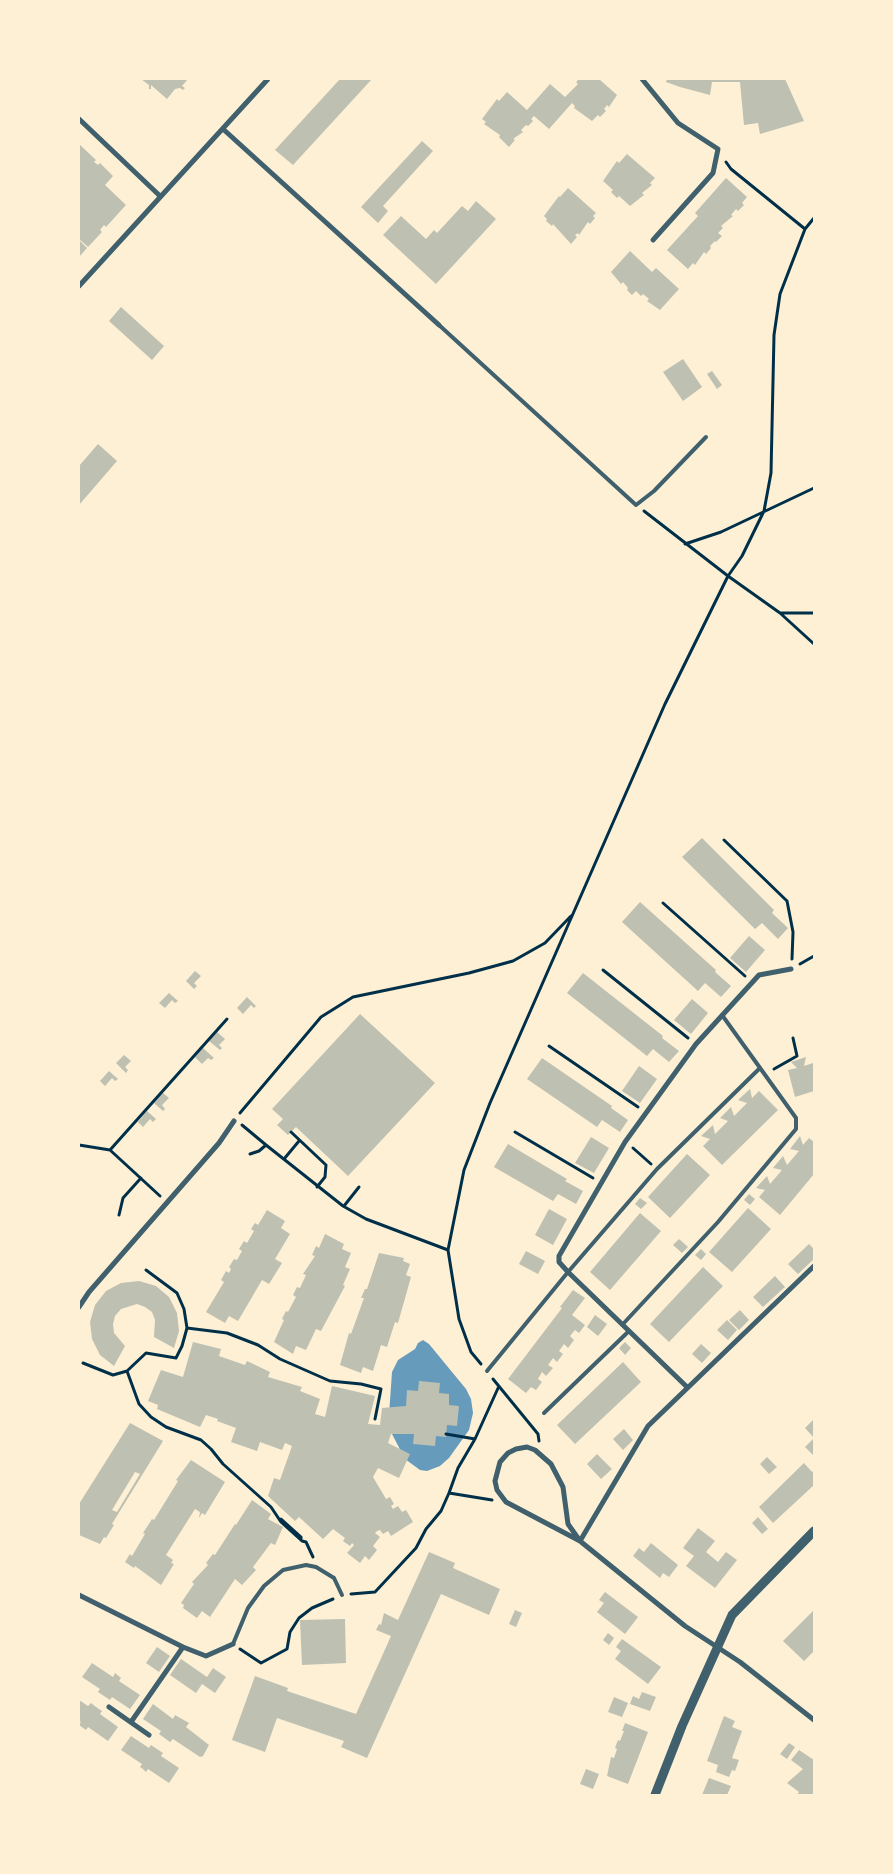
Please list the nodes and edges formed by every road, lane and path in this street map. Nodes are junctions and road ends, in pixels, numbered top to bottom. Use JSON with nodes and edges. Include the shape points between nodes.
{"nodes":[{"id":1,"x":268,"y":79,"type":"edge"},
{"id":2,"x":642,"y":79,"type":"edge"},
{"id":3,"x":79,"y":119,"type":"edge"},
{"id":4,"x":223,"y":129,"type":"junction"},
{"id":5,"x":718,"y":150,"type":"junction"},
{"id":6,"x":160,"y":196,"type":"junction"},
{"id":7,"x":814,"y":218,"type":"edge"},
{"id":8,"x":805,"y":229,"type":"junction"},
{"id":9,"x":653,"y":240,"type":"dead end"},
{"id":10,"x":79,"y":286,"type":"edge"},
{"id":11,"x":439,"y":325,"type":"joint"},
{"id":12,"x":706,"y":437,"type":"dead end"},
{"id":13,"x":814,"y":488,"type":"edge"},
{"id":14,"x":636,"y":505,"type":"junction"},
{"id":15,"x":764,"y":511,"type":"junction"},
{"id":16,"x":685,"y":544,"type":"junction"},
{"id":17,"x":728,"y":576,"type":"junction"},
{"id":18,"x":780,"y":613,"type":"junction"},
{"id":19,"x":814,"y":613,"type":"edge"},
{"id":20,"x":814,"y":644,"type":"edge"},
{"id":21,"x":724,"y":840,"type":"dead end"},
{"id":22,"x":663,"y":903,"type":"dead end"},
{"id":23,"x":573,"y":914,"type":"junction"},
{"id":24,"x":814,"y":956,"type":"edge"},
{"id":25,"x":791,"y":969,"type":"junction"},
{"id":26,"x":604,"y":970,"type":"dead end"},
{"id":27,"x":751,"y":982,"type":"junction"},
{"id":28,"x":722,"y":1015,"type":"junction"},
{"id":29,"x":227,"y":1019,"type":"dead end"},
{"id":30,"x":793,"y":1038,"type":"dead end"},
{"id":31,"x":696,"y":1044,"type":"junction"},
{"id":32,"x":549,"y":1046,"type":"dead end"},
{"id":33,"x":760,"y":1068,"type":"junction"},
{"id":34,"x":765,"y":1075,"type":"junction"},
{"id":35,"x":645,"y":1111,"type":"junction"},
{"id":36,"x":234,"y":1121,"type":"junction"},
{"id":37,"x":291,"y":1132,"type":"dead end"},
{"id":38,"x":514,"y":1132,"type":"dead end"},
{"id":39,"x":300,"y":1141,"type":"junction"},
{"id":40,"x":625,"y":1142,"type":"junction"},
{"id":41,"x":79,"y":1145,"type":"edge"},
{"id":42,"x":266,"y":1145,"type":"junction"},
{"id":43,"x":110,"y":1150,"type":"junction"},
{"id":44,"x":250,"y":1154,"type":"dead end"},
{"id":45,"x":284,"y":1159,"type":"junction"},
{"id":46,"x":657,"y":1169,"type":"junction"},
{"id":47,"x":141,"y":1178,"type":"junction"},
{"id":48,"x":600,"y":1182,"type":"junction"},
{"id":49,"x":317,"y":1187,"type":"junction"},
{"id":50,"x":359,"y":1188,"type":"dead end"},
{"id":51,"x":166,"y":1202,"type":"junction"},
{"id":52,"x":343,"y":1206,"type":"junction"},
{"id":53,"x":119,"y":1214,"type":"dead end"},
{"id":54,"x":448,"y":1250,"type":"junction"},
{"id":55,"x":814,"y":1266,"type":"edge"},
{"id":56,"x":146,"y":1270,"type":"dead end"},
{"id":57,"x":568,"y":1272,"type":"junction"},
{"id":58,"x":79,"y":1307,"type":"edge"},
{"id":59,"x":623,"y":1324,"type":"junction"},
{"id":60,"x":187,"y":1328,"type":"junction"},
{"id":61,"x":629,"y":1331,"type":"junction"},
{"id":62,"x":83,"y":1363,"type":"dead end"},
{"id":63,"x":127,"y":1371,"type":"junction"},
{"id":64,"x":487,"y":1371,"type":"junction"},
{"id":65,"x":499,"y":1386,"type":"junction"},
{"id":66,"x":687,"y":1387,"type":"junction"},
{"id":67,"x":544,"y":1414,"type":"dead end"},
{"id":68,"x":375,"y":1419,"type":"dead end"},
{"id":69,"x":447,"y":1434,"type":"dead end"},
{"id":70,"x":474,"y":1439,"type":"junction"},
{"id":71,"x":541,"y":1454,"type":"junction"},
{"id":72,"x":450,"y":1493,"type":"junction"},
{"id":73,"x":506,"y":1502,"type":"junction"},
{"id":74,"x":814,"y":1531,"type":"edge"},
{"id":75,"x":580,"y":1541,"type":"junction"},
{"id":76,"x":316,"y":1567,"type":"junction"},
{"id":77,"x":79,"y":1595,"type":"edge"},
{"id":78,"x":342,"y":1595,"type":"junction"},
{"id":79,"x":233,"y":1644,"type":"junction"},
{"id":80,"x":183,"y":1647,"type":"junction"},
{"id":81,"x":716,"y":1648,"type":"junction"},
{"id":82,"x":109,"y":1707,"type":"dead end"},
{"id":83,"x":814,"y":1720,"type":"edge"},
{"id":84,"x":131,"y":1722,"type":"junction"},
{"id":85,"x":150,"y":1735,"type":"dead end"},
{"id":86,"x":655,"y":1795,"type":"edge"}],
"edges":[{"from":1,"to":4,"type":"street"},
{"from":2,"to":5,"type":"street","via":[[678,124]]},
{"from":3,"to":6,"type":"street"},
{"from":4,"to":6,"type":"street"},
{"from":4,"to":11,"type":"street"},
{"from":5,"to":8,"type":"path","via":[[730,168]]},
{"from":5,"to":9,"type":"street","via":[[713,173]]},
{"from":6,"to":10,"type":"street"},
{"from":7,"to":8,"type":"path"},
{"from":8,"to":15,"type":"path","via":[[780,294],[774,335],[772,473]]},
{"from":11,"to":14,"type":"lane"},
{"from":12,"to":14,"type":"lane","via":[[654,491]]},
{"from":13,"to":15,"type":"path"},
{"from":14,"to":16,"type":"path"},
{"from":15,"to":16,"type":"path","via":[[721,532]]},
{"from":15,"to":17,"type":"path","via":[[742,556]]},
{"from":16,"to":17,"type":"path"},
{"from":17,"to":18,"type":"path"},
{"from":17,"to":23,"type":"path","via":[[665,704]]},
{"from":18,"to":19,"type":"path"},
{"from":18,"to":20,"type":"path"},
{"from":21,"to":25,"type":"path","via":[[787,901],[793,932]]},
{"from":22,"to":27,"type":"path"},
{"from":23,"to":36,"type":"path","via":[[544,943],[513,960],[468,973],[353,997],[321,1017]]},
{"from":23,"to":54,"type":"path","via":[[464,1170]]},
{"from":24,"to":25,"type":"path"},
{"from":25,"to":27,"type":"street","via":[[759,975]]},
{"from":26,"to":31,"type":"path"},
{"from":27,"to":28,"type":"street"},
{"from":28,"to":31,"type":"street"},
{"from":28,"to":33,"type":"lane"},
{"from":29,"to":43,"type":"path"},
{"from":30,"to":34,"type":"path","via":[[797,1056]]},
{"from":31,"to":35,"type":"street"},
{"from":32,"to":35,"type":"path"},
{"from":33,"to":34,"type":"lane"},
{"from":33,"to":46,"type":"lane"},
{"from":34,"to":59,"type":"lane","via":[[796,1118],[796,1129],[718,1222]]},
{"from":35,"to":40,"type":"street"},
{"from":36,"to":42,"type":"path","via":[[244,1125]]},
{"from":36,"to":51,"type":"street","via":[[219,1144]]},
{"from":37,"to":39,"type":"path"},
{"from":38,"to":48,"type":"path"},
{"from":39,"to":45,"type":"path"},
{"from":39,"to":49,"type":"path","via":[[326,1166],[325,1177]]},
{"from":40,"to":46,"type":"path"},
{"from":40,"to":48,"type":"street"},
{"from":41,"to":43,"type":"path"},
{"from":42,"to":44,"type":"path"},
{"from":42,"to":45,"type":"path"},
{"from":43,"to":47,"type":"path"},
{"from":45,"to":49,"type":"path"},
{"from":46,"to":57,"type":"lane"},
{"from":47,"to":51,"type":"path"},
{"from":47,"to":53,"type":"path","via":[[123,1198]]},
{"from":48,"to":57,"type":"street","via":[[559,1256],[559,1262]]},
{"from":49,"to":52,"type":"path"},
{"from":50,"to":52,"type":"path"},
{"from":51,"to":58,"type":"street"},
{"from":52,"to":54,"type":"path","via":[[366,1219]]},
{"from":54,"to":64,"type":"path","via":[[459,1319],[471,1352]]},
{"from":55,"to":66,"type":"street"},
{"from":56,"to":60,"type":"path","via":[[177,1293]]},
{"from":57,"to":59,"type":"street"},
{"from":57,"to":64,"type":"lane"},
{"from":59,"to":61,"type":"street"},
{"from":60,"to":63,"type":"path","via":[[176,1358],[146,1353]]},
{"from":60,"to":68,"type":"path","via":[[234,1335],[330,1381],[381,1388]]},
{"from":61,"to":66,"type":"street"},
{"from":61,"to":67,"type":"lane"},
{"from":62,"to":63,"type":"path","via":[[113,1375]]},
{"from":63,"to":76,"type":"path","via":[[139,1404],[151,1417],[166,1427],[201,1440],[306,1542]]},
{"from":64,"to":65,"type":"path"},
{"from":65,"to":70,"type":"path"},
{"from":65,"to":71,"type":"path","via":[[538,1434]]},
{"from":66,"to":75,"type":"street","via":[[648,1426]]},
{"from":69,"to":70,"type":"path"},
{"from":70,"to":72,"type":"path","via":[[458,1468]]},
{"from":71,"to":73,"type":"street","via":[[527,1447],[516,1449],[500,1462],[495,1481]]},
{"from":71,"to":75,"type":"street","via":[[558,1474],[568,1524]]},
{"from":72,"to":73,"type":"path"},
{"from":72,"to":78,"type":"path","via":[[416,1548],[375,1592]]},
{"from":73,"to":75,"type":"street"},
{"from":74,"to":81,"type":"street","via":[[732,1615]]},
{"from":75,"to":81,"type":"street"},
{"from":76,"to":78,"type":"lane","via":[[334,1578]]},
{"from":76,"to":79,"type":"lane","via":[[293,1567],[273,1576],[248,1608]]},
{"from":77,"to":80,"type":"street"},
{"from":78,"to":79,"type":"path","via":[[305,1613],[290,1632],[287,1650],[261,1663]]},
{"from":79,"to":80,"type":"street","via":[[206,1656]]},
{"from":80,"to":84,"type":"street"},
{"from":81,"to":83,"type":"street","via":[[740,1662]]},
{"from":81,"to":86,"type":"street"},
{"from":82,"to":84,"type":"street"},
{"from":84,"to":85,"type":"street"}]}
